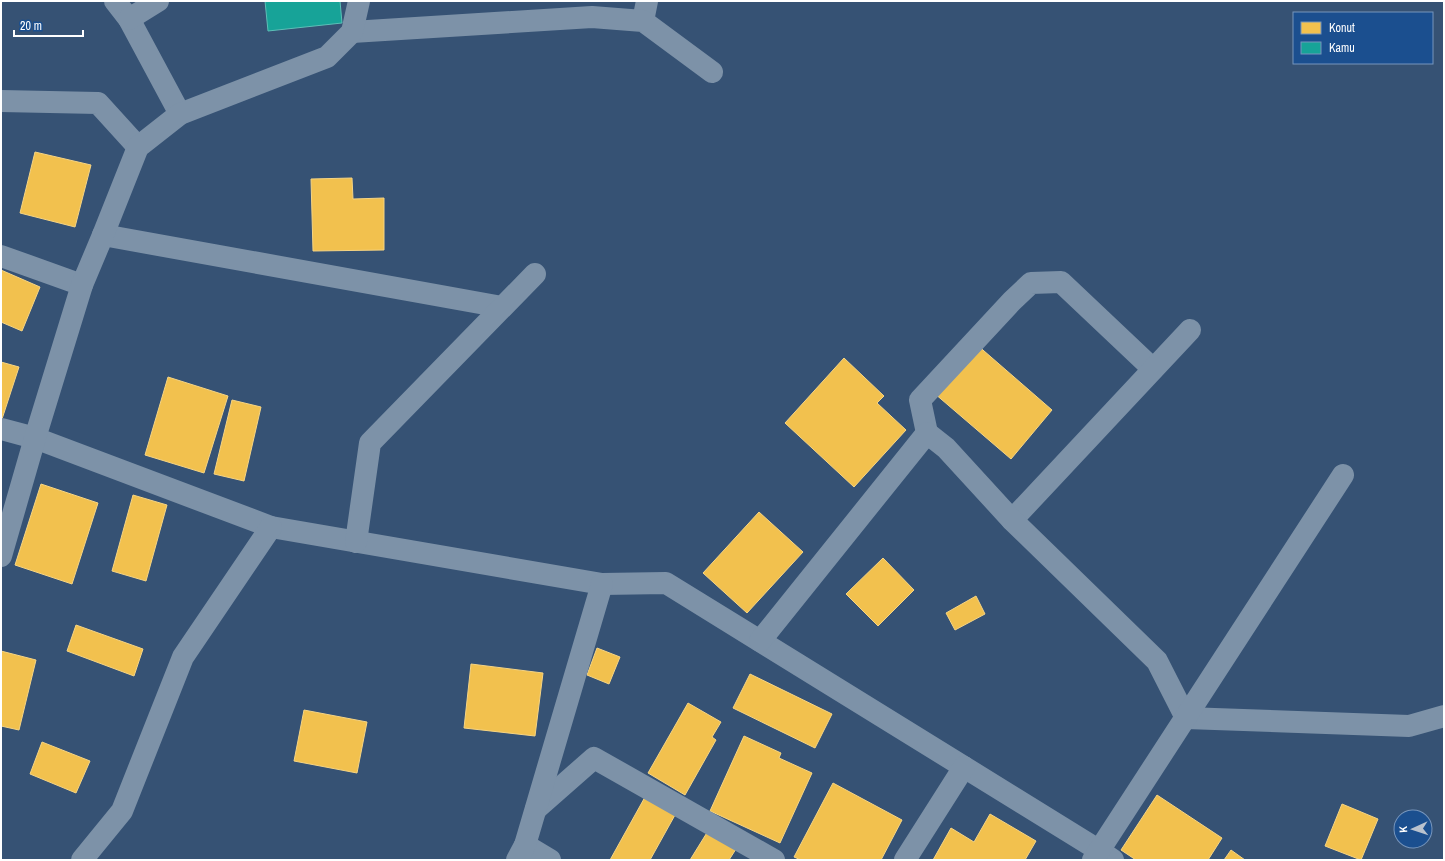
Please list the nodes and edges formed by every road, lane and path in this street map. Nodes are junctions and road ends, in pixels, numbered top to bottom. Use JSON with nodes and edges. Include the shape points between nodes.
{"nodes":[{"id":1,"x":116,"y":1,"type":"edge"},
{"id":2,"x":158,"y":1,"type":"edge"},
{"id":3,"x":359,"y":1,"type":"edge"},
{"id":4,"x":645,"y":11,"type":"edge"},
{"id":5,"x":129,"y":19,"type":"junction"},
{"id":6,"x":352,"y":32,"type":"junction"},
{"id":7,"x":712,"y":72,"type":"dead end"},
{"id":8,"x":1,"y":101,"type":"edge"},
{"id":9,"x":180,"y":114,"type":"junction"},
{"id":10,"x":138,"y":147,"type":"junction"},
{"id":11,"x":103,"y":235,"type":"junction"},
{"id":12,"x":1,"y":256,"type":"edge"},
{"id":13,"x":535,"y":274,"type":"dead end"},
{"id":14,"x":82,"y":285,"type":"junction"},
{"id":15,"x":502,"y":307,"type":"junction"},
{"id":16,"x":1190,"y":330,"type":"dead end"},
{"id":17,"x":1153,"y":369,"type":"junction"},
{"id":18,"x":1,"y":429,"type":"edge"},
{"id":19,"x":926,"y":433,"type":"junction"},
{"id":20,"x":35,"y":438,"type":"junction"},
{"id":21,"x":1343,"y":475,"type":"dead end"},
{"id":22,"x":1012,"y":520,"type":"junction"},
{"id":23,"x":271,"y":527,"type":"junction"},
{"id":24,"x":356,"y":542,"type":"junction"},
{"id":25,"x":1,"y":556,"type":"edge"},
{"id":26,"x":602,"y":584,"type":"junction"},
{"id":27,"x":760,"y":641,"type":"junction"},
{"id":28,"x":1444,"y":716,"type":"edge"},
{"id":29,"x":1186,"y":718,"type":"junction"},
{"id":30,"x":964,"y":767,"type":"junction"},
{"id":31,"x":536,"y":809,"type":"junction"},
{"id":32,"x":521,"y":853,"type":"edge"},
{"id":33,"x":1102,"y":857,"type":"edge"},
{"id":34,"x":82,"y":860,"type":"edge"},
{"id":35,"x":550,"y":860,"type":"edge"},
{"id":36,"x":774,"y":860,"type":"edge"},
{"id":37,"x":905,"y":860,"type":"edge"}],
"edges":[{"from":1,"to":5,"type":"street"},
{"from":2,"to":5,"type":"street"},
{"from":3,"to":6,"type":"street"},
{"from":4,"to":6,"type":"street","via":[[592,17]]},
{"from":4,"to":7,"type":"street"},
{"from":5,"to":9,"type":"street"},
{"from":6,"to":9,"type":"street","via":[[327,57]]},
{"from":8,"to":10,"type":"street","via":[[98,103]]},
{"from":9,"to":10,"type":"street"},
{"from":10,"to":11,"type":"street"},
{"from":11,"to":14,"type":"street"},
{"from":11,"to":15,"type":"street"},
{"from":12,"to":14,"type":"street"},
{"from":13,"to":15,"type":"street"},
{"from":14,"to":20,"type":"street"},
{"from":15,"to":24,"type":"street","via":[[370,443]]},
{"from":16,"to":17,"type":"street"},
{"from":17,"to":19,"type":"street","via":[[1061,282],[1031,283],[920,400]]},
{"from":17,"to":22,"type":"street"},
{"from":18,"to":20,"type":"street"},
{"from":19,"to":22,"type":"street","via":[[946,448]]},
{"from":19,"to":27,"type":"street"},
{"from":20,"to":23,"type":"street"},
{"from":20,"to":25,"type":"street"},
{"from":21,"to":29,"type":"street"},
{"from":22,"to":29,"type":"street","via":[[1157,661]]},
{"from":23,"to":24,"type":"street"},
{"from":23,"to":34,"type":"street","via":[[183,656],[122,811]]},
{"from":24,"to":26,"type":"street"},
{"from":26,"to":27,"type":"street","via":[[666,583]]},
{"from":26,"to":31,"type":"street"},
{"from":27,"to":30,"type":"street"},
{"from":28,"to":29,"type":"street","via":[[1409,726]]},
{"from":29,"to":33,"type":"street"},
{"from":30,"to":33,"type":"street"},
{"from":30,"to":37,"type":"street"},
{"from":31,"to":32,"type":"street"},
{"from":31,"to":36,"type":"street","via":[[594,758]]},
{"from":32,"to":35,"type":"street"}]}
